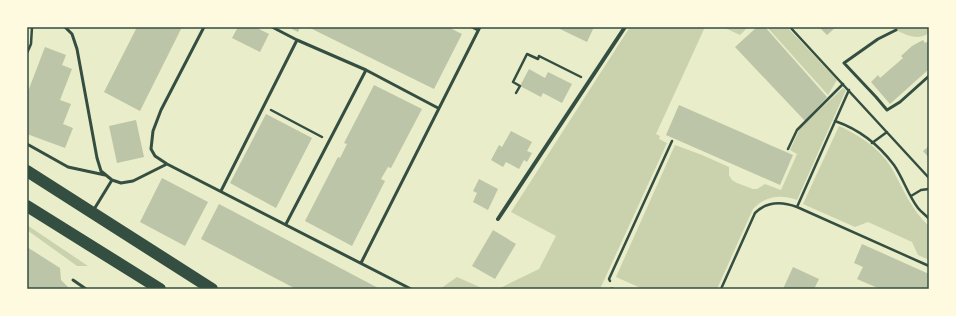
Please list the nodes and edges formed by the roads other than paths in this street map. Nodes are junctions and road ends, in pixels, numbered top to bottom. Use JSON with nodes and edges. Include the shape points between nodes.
{"nodes":[{"id":1,"x":66,"y":27,"type":"edge"},
{"id":2,"x":204,"y":27,"type":"edge"},
{"id":3,"x":272,"y":27,"type":"edge"},
{"id":4,"x":472,"y":27,"type":"edge"},
{"id":5,"x":625,"y":27,"type":"edge"},
{"id":6,"x":479,"y":29,"type":"edge"},
{"id":7,"x":896,"y":30,"type":"dead end"},
{"id":8,"x":297,"y":40,"type":"junction"},
{"id":9,"x":366,"y":70,"type":"junction"},
{"id":10,"x":929,"y":76,"type":"edge"},
{"id":11,"x":438,"y":108,"type":"junction"},
{"id":12,"x":27,"y":144,"type":"edge"},
{"id":13,"x":167,"y":164,"type":"junction"},
{"id":14,"x":27,"y":171,"type":"edge"},
{"id":15,"x":105,"y":174,"type":"junction"},
{"id":16,"x":112,"y":180,"type":"junction"},
{"id":17,"x":220,"y":191,"type":"junction"},
{"id":18,"x":27,"y":206,"type":"edge"},
{"id":19,"x":92,"y":213,"type":"junction"},
{"id":20,"x":498,"y":218,"type":"dead end"},
{"id":21,"x":286,"y":224,"type":"junction"},
{"id":22,"x":361,"y":263,"type":"junction"},
{"id":23,"x":73,"y":280,"type":"dead end"},
{"id":24,"x":86,"y":289,"type":"edge"},
{"id":25,"x":160,"y":289,"type":"edge"},
{"id":26,"x":212,"y":289,"type":"edge"},
{"id":27,"x":411,"y":289,"type":"edge"}],
"edges":[{"from":1,"to":15,"type":"lane","via":[[72,34],[77,49],[97,158],[101,171]]},
{"from":2,"to":13,"type":"lane","via":[[161,110],[153,131],[151,149],[155,156]]},
{"from":3,"to":8,"type":"lane"},
{"from":4,"to":6,"type":"lane"},
{"from":5,"to":20,"type":"street"},
{"from":6,"to":11,"type":"lane"},
{"from":7,"to":10,"type":"lane","via":[[878,39],[844,63],[887,110]]},
{"from":8,"to":9,"type":"lane"},
{"from":8,"to":17,"type":"lane"},
{"from":9,"to":11,"type":"lane"},
{"from":9,"to":21,"type":"lane"},
{"from":11,"to":22,"type":"lane"},
{"from":12,"to":15,"type":"lane","via":[[68,167]]},
{"from":13,"to":16,"type":"lane","via":[[133,181],[122,183]]},
{"from":13,"to":17,"type":"lane"},
{"from":14,"to":19,"type":"highway"},
{"from":15,"to":16,"type":"lane"},
{"from":16,"to":19,"type":"lane"},
{"from":17,"to":21,"type":"lane"},
{"from":18,"to":25,"type":"highway"},
{"from":19,"to":26,"type":"highway"},
{"from":21,"to":22,"type":"lane"},
{"from":22,"to":27,"type":"lane"},
{"from":23,"to":24,"type":"lane"}]}
